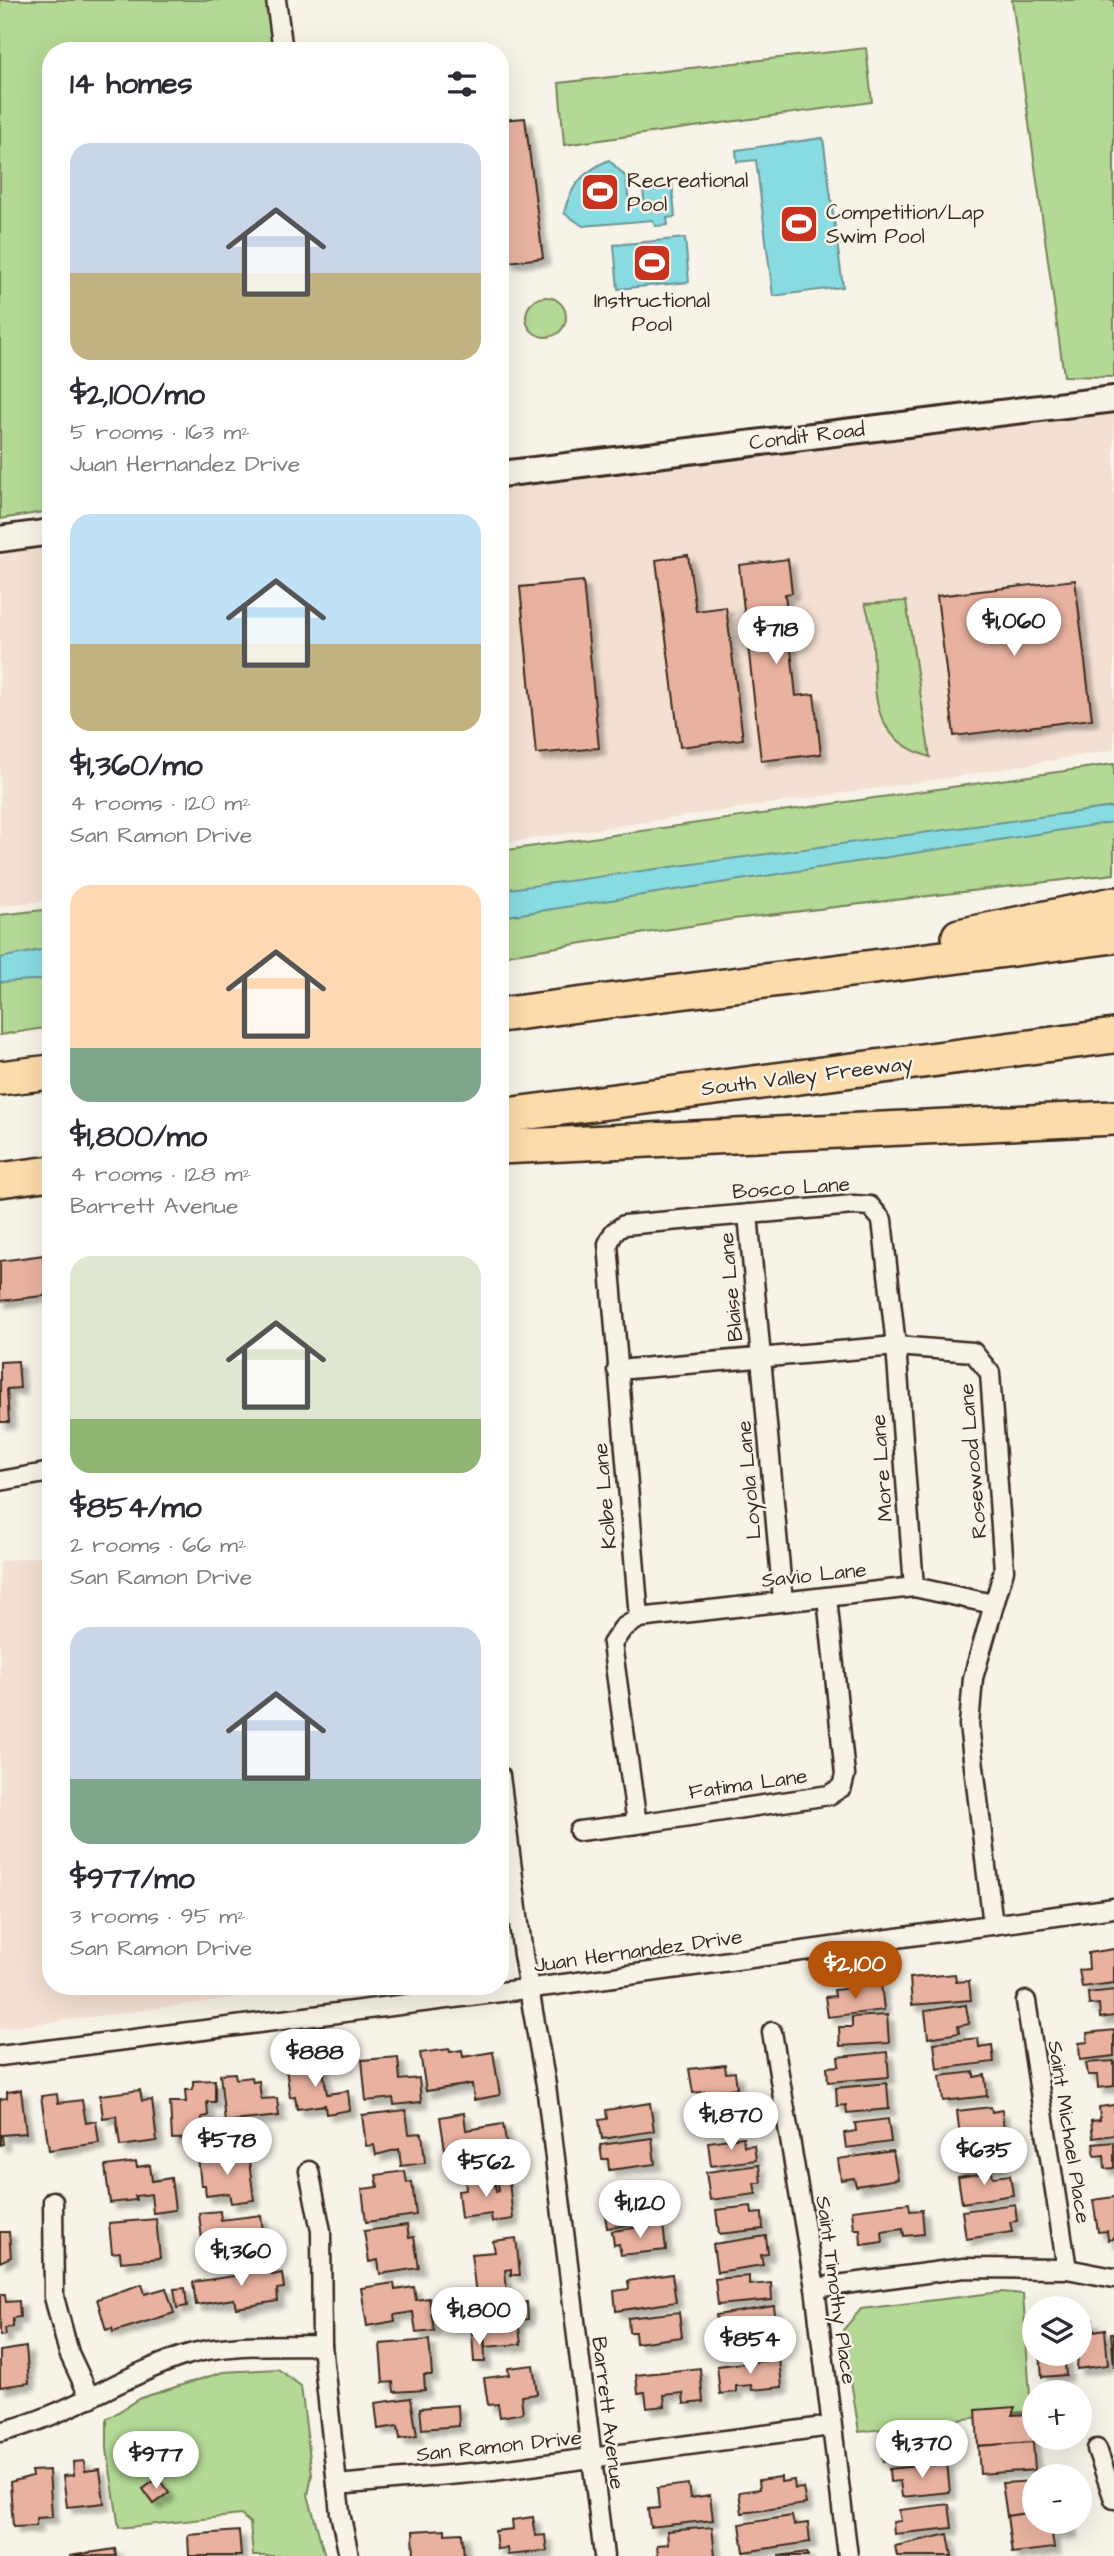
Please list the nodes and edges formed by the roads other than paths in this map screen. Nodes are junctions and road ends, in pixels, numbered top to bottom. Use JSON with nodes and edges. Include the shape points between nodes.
{"nodes":[{"id":1,"x":275,"y":0,"type":"edge"},
{"id":2,"x":282,"y":42,"type":"edge"},
{"id":3,"x":1114,"y":399,"type":"edge"},
{"id":4,"x":509,"y":473,"type":"edge"},
{"id":5,"x":42,"y":533,"type":"edge"},
{"id":6,"x":0,"y":539,"type":"edge"},
{"id":7,"x":1114,"y":904,"type":"edge"},
{"id":8,"x":1114,"y":936,"type":"edge"},
{"id":9,"x":685,"y":992,"type":"junction"},
{"id":10,"x":509,"y":1014,"type":"edge"},
{"id":11,"x":1114,"y":1036,"type":"edge"},
{"id":12,"x":42,"y":1073,"type":"edge"},
{"id":13,"x":0,"y":1078,"type":"edge"},
{"id":14,"x":509,"y":1115,"type":"edge"},
{"id":15,"x":1114,"y":1118,"type":"edge"},
{"id":16,"x":509,"y":1146,"type":"edge"},
{"id":17,"x":42,"y":1174,"type":"edge"},
{"id":18,"x":0,"y":1180,"type":"edge"},
{"id":19,"x":748,"y":1214,"type":"junction"},
{"id":20,"x":614,"y":1232,"type":"joint"},
{"id":21,"x":896,"y":1346,"type":"junction"},
{"id":22,"x":760,"y":1356,"type":"junction"},
{"id":23,"x":617,"y":1370,"type":"junction"},
{"id":24,"x":42,"y":1474,"type":"edge"},
{"id":25,"x":0,"y":1481,"type":"edge"},
{"id":26,"x":914,"y":1587,"type":"junction"},
{"id":27,"x":827,"y":1597,"type":"junction"},
{"id":28,"x":783,"y":1601,"type":"junction"},
{"id":29,"x":993,"y":1604,"type":"junction"},
{"id":30,"x":639,"y":1618,"type":"junction"},
{"id":31,"x":636,"y":1824,"type":"junction"},
{"id":32,"x":579,"y":1831,"type":"dead end"},
{"id":33,"x":509,"y":1844,"type":"edge"},
{"id":34,"x":1114,"y":1908,"type":"edge"},
{"id":35,"x":993,"y":1925,"type":"junction"},
{"id":36,"x":528,"y":1989,"type":"junction"},
{"id":37,"x":509,"y":1991,"type":"edge"},
{"id":38,"x":481,"y":1995,"type":"edge"},
{"id":39,"x":1026,"y":2001,"type":"dead end"},
{"id":40,"x":772,"y":2032,"type":"dead end"},
{"id":41,"x":0,"y":2056,"type":"edge"},
{"id":42,"x":309,"y":2171,"type":"dead end"},
{"id":43,"x":53,"y":2201,"type":"dead end"},
{"id":44,"x":1067,"y":2269,"type":"junction"},
{"id":45,"x":1114,"y":2278,"type":"edge"},
{"id":46,"x":815,"y":2288,"type":"junction"},
{"id":47,"x":322,"y":2345,"type":"junction"},
{"id":48,"x":90,"y":2398,"type":"junction"},
{"id":49,"x":831,"y":2426,"type":"junction"},
{"id":50,"x":0,"y":2432,"type":"edge"},
{"id":51,"x":1097,"y":2449,"type":"dead end"},
{"id":52,"x":590,"y":2459,"type":"junction"},
{"id":53,"x":337,"y":2485,"type":"junction"},
{"id":54,"x":1114,"y":2499,"type":"edge"},
{"id":55,"x":349,"y":2556,"type":"edge"},
{"id":56,"x":604,"y":2556,"type":"edge"},
{"id":57,"x":848,"y":2556,"type":"edge"}],
"edges":[{"from":1,"to":2,"type":"street"},
{"from":3,"to":4,"type":"street","name":"Condit Road"},
{"from":5,"to":6,"type":"street"},
{"from":7,"to":9,"type":"highway"},
{"from":8,"to":9,"type":"highway"},
{"from":9,"to":10,"type":"highway"},
{"from":11,"to":14,"type":"highway","name":"South Valley Freeway"},
{"from":12,"to":13,"type":"highway"},
{"from":15,"to":16,"type":"highway"},
{"from":17,"to":18,"type":"highway"},
{"from":19,"to":20,"type":"street","name":"Bosco Lane","via":[[624,1225]]},
{"from":19,"to":21,"type":"street","name":"Bosco Lane","via":[[870,1206],[882,1220]]},
{"from":19,"to":22,"type":"street","name":"Blaise Lane"},
{"from":20,"to":23,"type":"street","name":"Kolbe Lane","via":[[608,1244]]},
{"from":21,"to":22,"type":"street","name":"Rosewood Lane"},
{"from":21,"to":26,"type":"street","name":"More Lane"},
{"from":21,"to":29,"type":"street","name":"Rosewood Lane","via":[[974,1352],[990,1373],[1004,1570]]},
{"from":22,"to":23,"type":"street","name":"Rosewood Lane"},
{"from":22,"to":28,"type":"street","name":"Loyola Lane"},
{"from":23,"to":30,"type":"street","name":"Kolbe Lane"},
{"from":24,"to":25,"type":"street"},
{"from":26,"to":27,"type":"street","name":"Savio Lane"},
{"from":26,"to":29,"type":"street","name":"Savio Lane"},
{"from":27,"to":28,"type":"street","name":"Savio Lane"},
{"from":27,"to":31,"type":"street","name":"Fatima Lane","via":[[845,1775],[842,1787],[830,1795]]},
{"from":28,"to":30,"type":"street","name":"Savio Lane"},
{"from":29,"to":35,"type":"street","name":"Rosewood Lane","via":[[973,1678],[969,1726]]},
{"from":30,"to":31,"type":"street","via":[[623,1628],[612,1644]]},
{"from":31,"to":32,"type":"street","name":"Fatima Lane"},
{"from":33,"to":36,"type":"street","name":"Barrett Avenue"},
{"from":34,"to":35,"type":"street","name":"Juan Hernandez Drive"},
{"from":35,"to":36,"type":"street","name":"Juan Hernandez Drive"},
{"from":36,"to":37,"type":"street","name":"Juan Hernandez Drive"},
{"from":36,"to":52,"type":"street","name":"Barrett Avenue","via":[[546,2085]]},
{"from":38,"to":41,"type":"street","name":"Juan Hernandez Drive"},
{"from":39,"to":44,"type":"street","name":"Saint Michael Place"},
{"from":40,"to":46,"type":"street","name":"Saint Timothy Place"},
{"from":42,"to":47,"type":"street","via":[[323,2255]]},
{"from":43,"to":48,"type":"street","via":[[54,2297],[69,2353]]},
{"from":44,"to":45,"type":"street"},
{"from":44,"to":46,"type":"street","via":[[964,2268]]},
{"from":46,"to":49,"type":"street","name":"Saint Timothy Place"},
{"from":47,"to":48,"type":"street","via":[[223,2348],[186,2355]]},
{"from":47,"to":53,"type":"street"},
{"from":48,"to":50,"type":"street","via":[[55,2416]]},
{"from":49,"to":52,"type":"street","name":"San Ramon Drive"},
{"from":49,"to":57,"type":"street","name":"Saint Timothy Place"},
{"from":51,"to":54,"type":"street"},
{"from":52,"to":53,"type":"street","name":"San Ramon Drive"},
{"from":52,"to":56,"type":"street","name":"Barrett Avenue"},
{"from":53,"to":55,"type":"street"}]}
